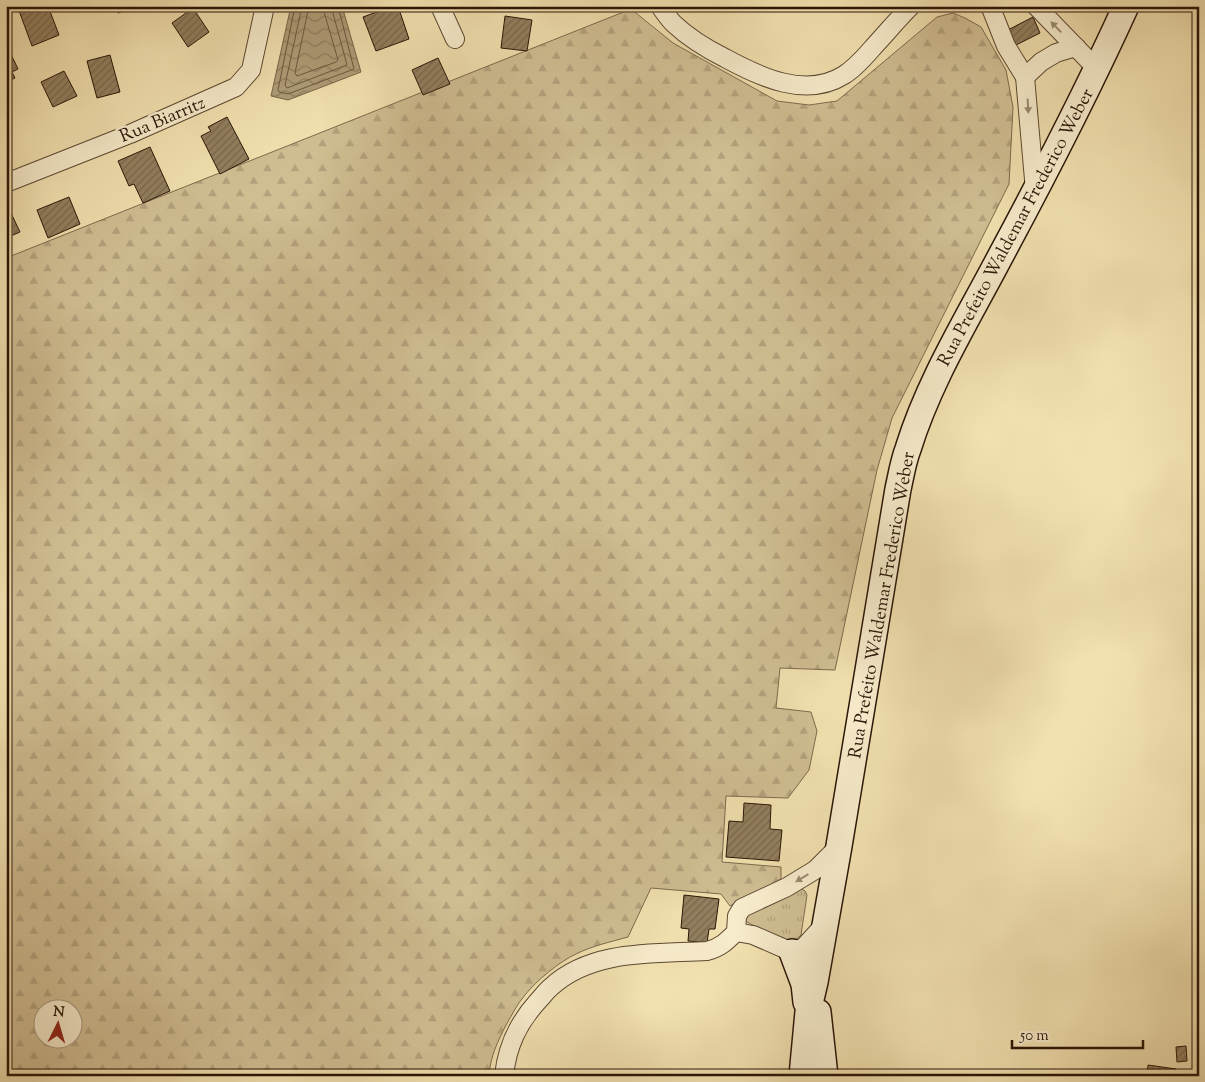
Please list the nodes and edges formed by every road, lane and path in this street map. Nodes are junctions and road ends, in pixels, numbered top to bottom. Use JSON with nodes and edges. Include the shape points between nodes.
{"nodes":[{"id":1,"x":265,"y":6,"type":"edge"},
{"id":2,"x":440,"y":6,"type":"edge"},
{"id":3,"x":660,"y":6,"type":"edge"},
{"id":4,"x":911,"y":6,"type":"edge"},
{"id":5,"x":989,"y":6,"type":"edge"},
{"id":6,"x":1036,"y":6,"type":"edge"},
{"id":7,"x":1126,"y":6,"type":"edge"},
{"id":8,"x":455,"y":40,"type":"dead end"},
{"id":9,"x":1076,"y":47,"type":"junction"},
{"id":10,"x":1097,"y":69,"type":"junction"},
{"id":11,"x":1025,"y":76,"type":"junction"},
{"id":12,"x":6,"y":183,"type":"edge"},
{"id":13,"x":1035,"y":192,"type":"junction"},
{"id":14,"x":839,"y":846,"type":"junction"},
{"id":15,"x":824,"y":925,"type":"junction"},
{"id":16,"x":736,"y":932,"type":"junction"},
{"id":17,"x":792,"y":952,"type":"junction"},
{"id":18,"x":815,"y":982,"type":"junction"},
{"id":19,"x":808,"y":1012,"type":"junction"},
{"id":20,"x":504,"y":1076,"type":"edge"},
{"id":21,"x":802,"y":1076,"type":"edge"},
{"id":22,"x":825,"y":1076,"type":"edge"}],
"edges":[{"from":1,"to":12,"type":"street","name":"Rua Biarritz","via":[[251,70],[236,87],[130,134]]},
{"from":2,"to":8,"type":"street"},
{"from":3,"to":4,"type":"street","via":[[690,38],[716,53],[762,76],[805,86],[827,83],[845,75]]},
{"from":5,"to":11,"type":"street","via":[[1006,46]]},
{"from":9,"to":6,"type":"street","one_way":true},
{"from":7,"to":10,"type":"main road","name":"Rua Prefeito Waldemar Frederico Weber"},
{"from":9,"to":10,"type":"street"},
{"from":9,"to":11,"type":"street","via":[[1056,53]]},
{"from":10,"to":13,"type":"main road","name":"Rua Prefeito Waldemar Frederico Weber"},
{"from":11,"to":13,"type":"street","one_way":true},
{"from":13,"to":14,"type":"main road","name":"Rua Prefeito Waldemar Frederico Weber","via":[[938,375],[907,450]]},
{"from":14,"to":15,"type":"main road","name":"Rua Prefeito Waldemar Frederico Weber"},
{"from":14,"to":16,"type":"street","one_way":true,"via":[[815,870],[742,908],[737,916]]},
{"from":15,"to":17,"type":"street","via":[[804,947]]},
{"from":15,"to":18,"type":"main road","name":"Rua Prefeito Waldemar Frederico Weber"},
{"from":16,"to":17,"type":"street","via":[[753,935]]},
{"from":16,"to":20,"type":"street","via":[[727,942],[707,951],[632,954],[599,961],[574,971],[552,986],[526,1014],[513,1037]]},
{"from":17,"to":19,"type":"main road","via":[[804,984]]},
{"from":18,"to":19,"type":"main road","name":"Rua Prefeito Waldemar Frederico Weber"},
{"from":18,"to":22,"type":"main road","name":"Rua Prefeito Waldemar Frederico Weber"},
{"from":19,"to":21,"type":"main road","name":"Rua Prefeito Waldemar Frederico Weber"}]}
